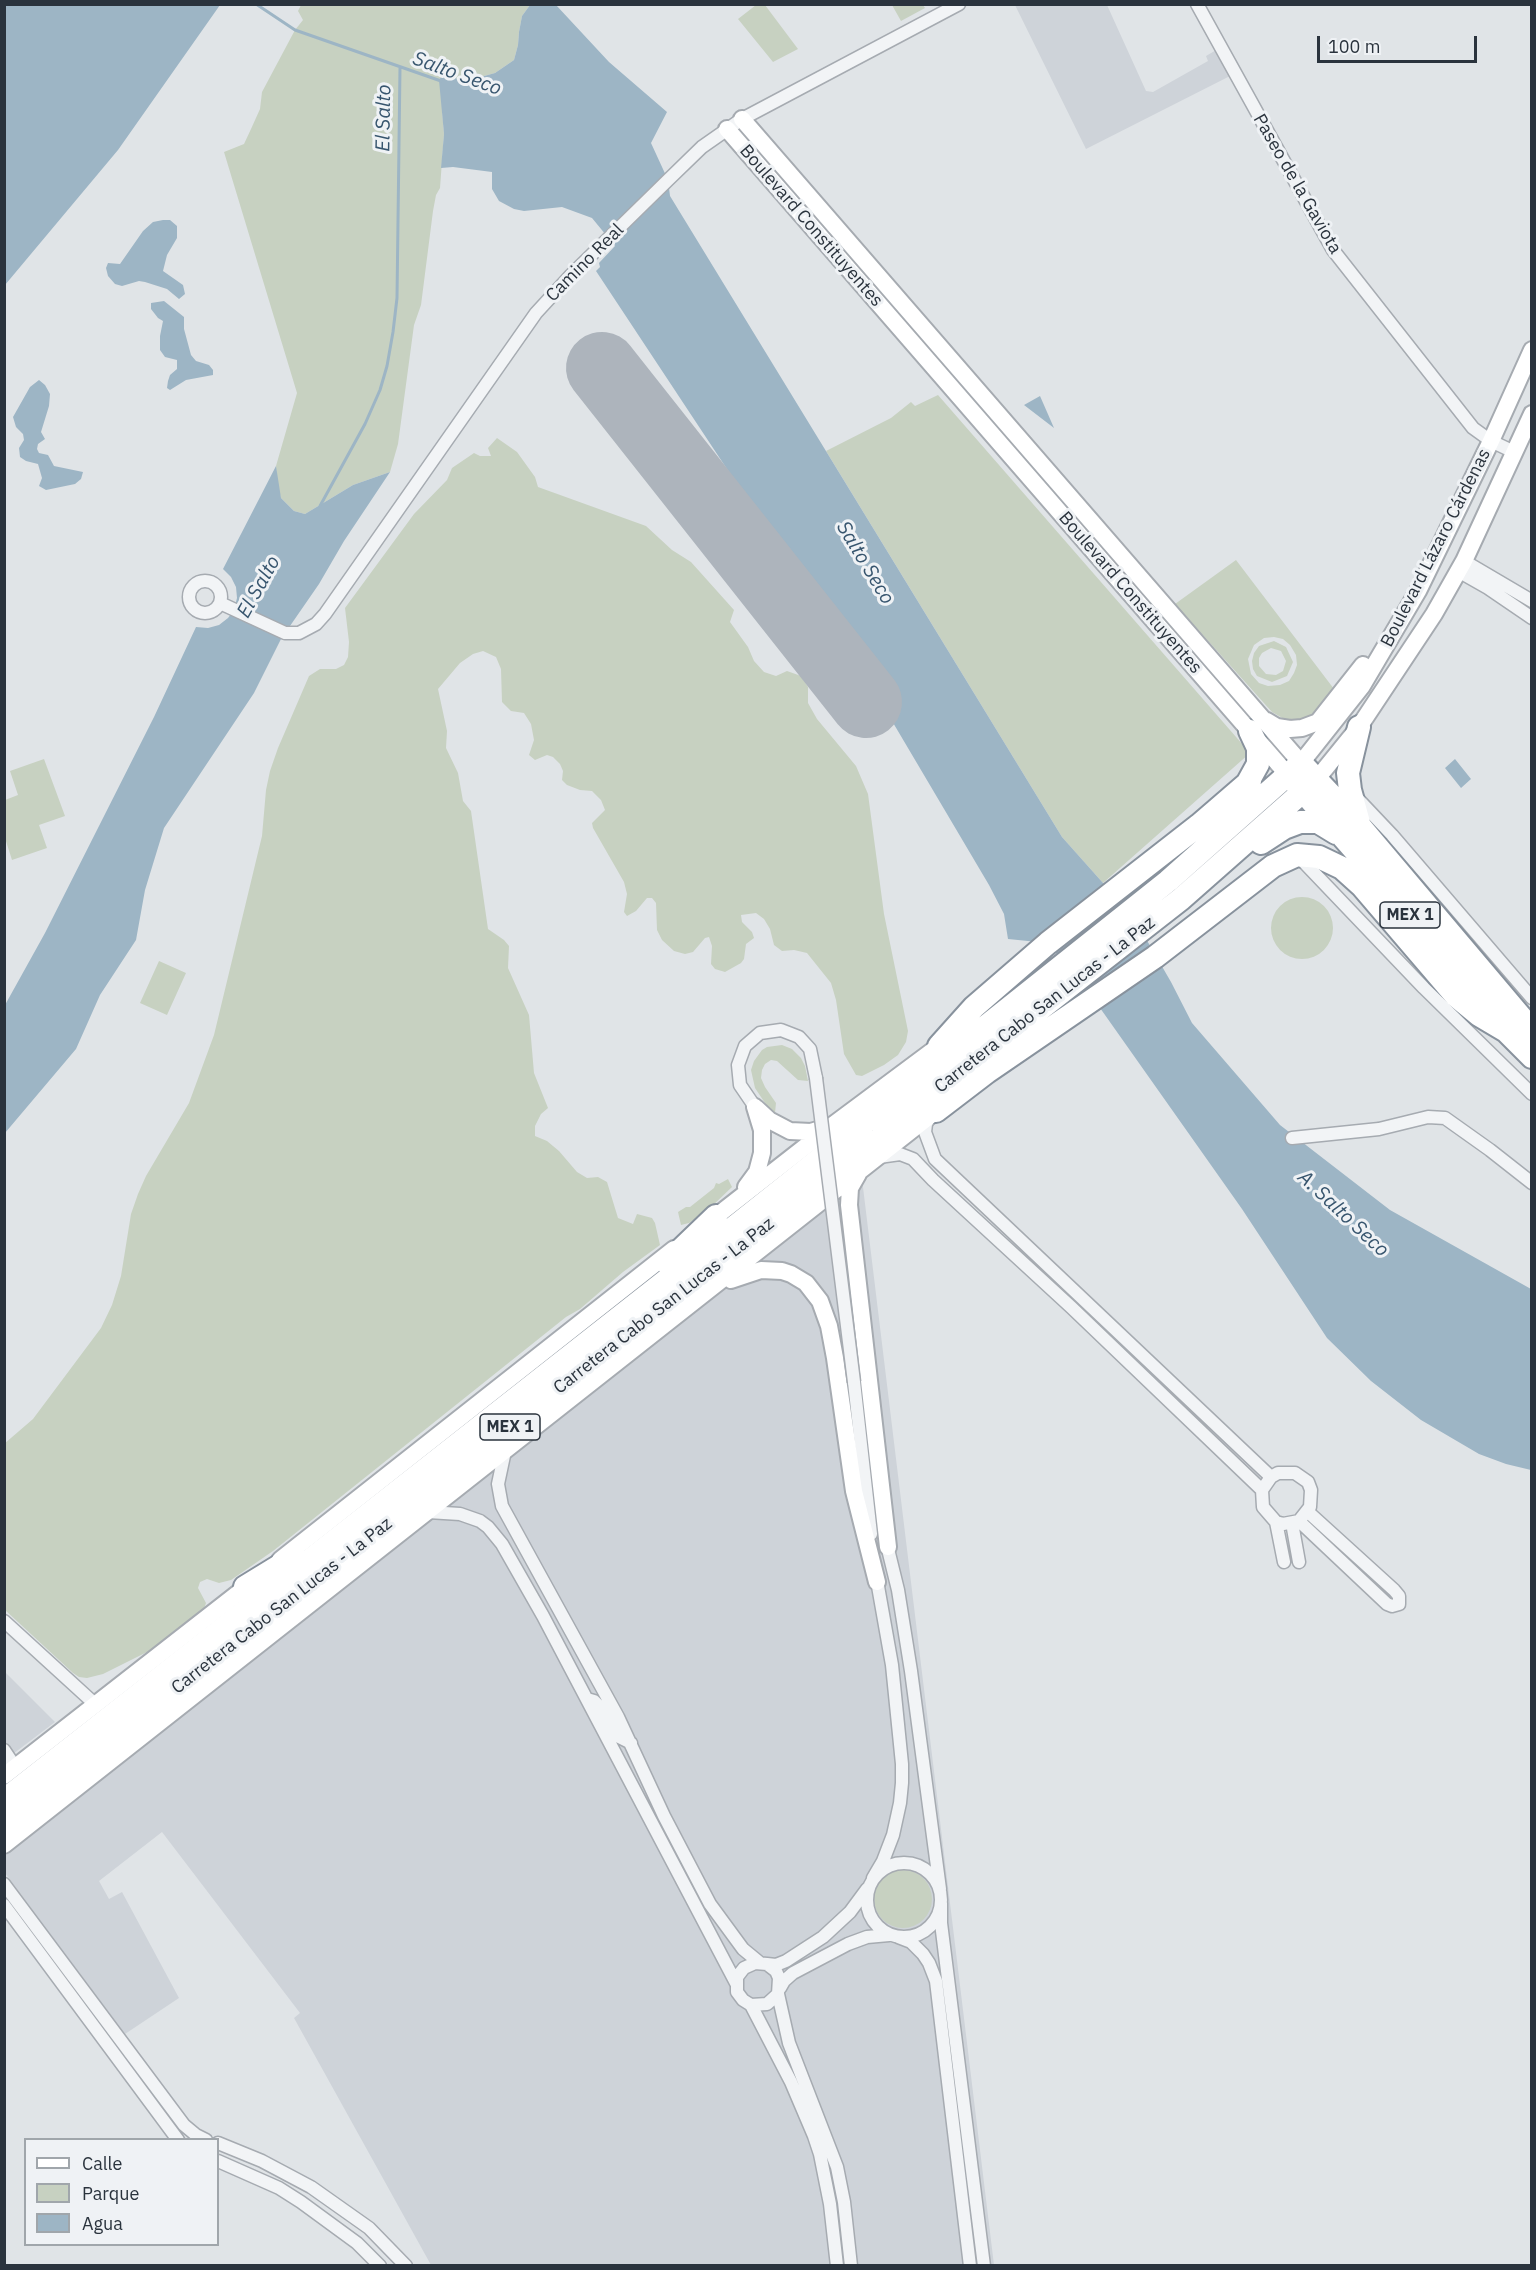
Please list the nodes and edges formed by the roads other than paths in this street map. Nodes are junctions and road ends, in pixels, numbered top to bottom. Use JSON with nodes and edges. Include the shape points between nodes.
{"nodes":[{"id":1,"x":959,"y":4,"type":"edge"},
{"id":2,"x":1197,"y":4,"type":"edge"},
{"id":3,"x":742,"y":119,"type":"junction"},
{"id":4,"x":727,"y":129,"type":"junction"},
{"id":5,"x":1532,"y":350,"type":"edge"},
{"id":6,"x":1532,"y":414,"type":"edge"},
{"id":7,"x":1491,"y":441,"type":"junction"},
{"id":8,"x":1514,"y":452,"type":"junction"},
{"id":9,"x":1438,"y":552,"type":"junction"},
{"id":10,"x":1461,"y":566,"type":"junction"},
{"id":11,"x":1532,"y":601,"type":"edge"},
{"id":12,"x":220,"y":603,"type":"dead end"},
{"id":13,"x":1532,"y":618,"type":"edge"},
{"id":14,"x":1257,"y":726,"type":"junction"},
{"id":15,"x":1359,"y":727,"type":"junction"},
{"id":16,"x":1294,"y":769,"type":"junction"},
{"id":17,"x":1250,"y":781,"type":"junction"},
{"id":18,"x":1310,"y":785,"type":"junction"},
{"id":19,"x":1350,"y":790,"type":"junction"},
{"id":20,"x":1351,"y":831,"type":"junction"},
{"id":21,"x":1297,"y":855,"type":"junction"},
{"id":22,"x":1192,"y":861,"type":"junction"},
{"id":23,"x":1182,"y":888,"type":"junction"},
{"id":24,"x":1532,"y":998,"type":"edge"},
{"id":25,"x":1005,"y":1020,"type":"junction"},
{"id":26,"x":1532,"y":1030,"type":"edge"},
{"id":27,"x":1506,"y":1031,"type":"junction"},
{"id":28,"x":939,"y":1046,"type":"junction"},
{"id":29,"x":1532,"y":1057,"type":"edge"},
{"id":30,"x":962,"y":1070,"type":"junction"},
{"id":31,"x":1532,"y":1094,"type":"edge"},
{"id":32,"x":755,"y":1107,"type":"junction"},
{"id":33,"x":933,"y":1114,"type":"junction"},
{"id":34,"x":833,"y":1125,"type":"junction"},
{"id":35,"x":1292,"y":1138,"type":"dead end"},
{"id":36,"x":876,"y":1159,"type":"junction"},
{"id":37,"x":862,"y":1170,"type":"junction"},
{"id":38,"x":1532,"y":1183,"type":"edge"},
{"id":39,"x":736,"y":1201,"type":"junction"},
{"id":40,"x":716,"y":1216,"type":"junction"},
{"id":41,"x":776,"y":1219,"type":"junction"},
{"id":42,"x":713,"y":1287,"type":"junction"},
{"id":43,"x":1083,"y":1298,"type":"junction"},
{"id":44,"x":1071,"y":1307,"type":"junction"},
{"id":45,"x":577,"y":1349,"type":"junction"},
{"id":46,"x":1216,"y":1423,"type":"junction"},
{"id":47,"x":1205,"y":1436,"type":"junction"},
{"id":48,"x":505,"y":1451,"type":"junction"},
{"id":49,"x":865,"y":1473,"type":"junction"},
{"id":50,"x":1271,"y":1477,"type":"junction"},
{"id":51,"x":1262,"y":1490,"type":"junction"},
{"id":52,"x":390,"y":1498,"type":"junction"},
{"id":53,"x":428,"y":1512,"type":"junction"},
{"id":54,"x":1300,"y":1518,"type":"junction"},
{"id":55,"x":1276,"y":1522,"type":"junction"},
{"id":56,"x":888,"y":1547,"type":"junction"},
{"id":57,"x":1299,"y":1562,"type":"dead end"},
{"id":58,"x":1284,"y":1563,"type":"dead end"},
{"id":59,"x":877,"y":1582,"type":"junction"},
{"id":60,"x":246,"y":1587,"type":"junction"},
{"id":61,"x":4,"y":1621,"type":"edge"},
{"id":62,"x":586,"y":1699,"type":"junction"},
{"id":63,"x":96,"y":1705,"type":"junction"},
{"id":64,"x":138,"y":1740,"type":"junction"},
{"id":65,"x":631,"y":1743,"type":"junction"},
{"id":66,"x":4,"y":1750,"type":"edge"},
{"id":67,"x":10,"y":1772,"type":"edge"},
{"id":68,"x":8,"y":1813,"type":"edge"},
{"id":69,"x":4,"y":1845,"type":"edge"},
{"id":70,"x":871,"y":1882,"type":"junction"},
{"id":71,"x":4,"y":1884,"type":"edge"},
{"id":72,"x":940,"y":1889,"type":"junction"},
{"id":73,"x":941,"y":1903,"type":"junction"},
{"id":74,"x":4,"y":1905,"type":"edge"},
{"id":75,"x":895,"y":1936,"type":"junction"},
{"id":76,"x":764,"y":1964,"type":"junction"},
{"id":77,"x":736,"y":1983,"type":"junction"},
{"id":78,"x":779,"y":1991,"type":"junction"},
{"id":79,"x":751,"y":2005,"type":"junction"},
{"id":80,"x":177,"y":2138,"type":"edge"},
{"id":81,"x":204,"y":2138,"type":"edge"},
{"id":82,"x":219,"y":2143,"type":"edge"},
{"id":83,"x":219,"y":2161,"type":"edge"},
{"id":84,"x":380,"y":2265,"type":"edge"},
{"id":85,"x":406,"y":2265,"type":"edge"},
{"id":86,"x":837,"y":2265,"type":"edge"},
{"id":87,"x":851,"y":2265,"type":"edge"},
{"id":88,"x":970,"y":2265,"type":"edge"},
{"id":89,"x":984,"y":2265,"type":"edge"}],
"edges":[{"from":1,"to":3,"type":"street","name":"Camino Real"},
{"from":2,"to":7,"type":"street","name":"Paseo de la Gaviota","via":[[1333,250],[1473,428]]},
{"from":3,"to":4,"type":"street","name":"Camino Real"},
{"from":3,"to":14,"type":"main road","name":"Boulevard Constituyentes"},
{"from":4,"to":12,"type":"street","name":"Camino Real","via":[[702,147],[543,305],[325,614],[299,633],[284,632]]},
{"from":4,"to":14,"type":"main road","name":"Boulevard Constituyentes"},
{"from":5,"to":7,"type":"main road","name":"Boulevard Lázaro Cárdenas"},
{"from":6,"to":8,"type":"main road","name":"Boulevard Lázaro Cárdenas"},
{"from":7,"to":8,"type":"street","name":"Paseo de la Gaviota"},
{"from":7,"to":9,"type":"main road","name":"Boulevard Lázaro Cárdenas"},
{"from":8,"to":10,"type":"main road","name":"Boulevard Lázaro Cárdenas"},
{"from":9,"to":14,"type":"main road","via":[[1380,642],[1322,718],[1307,727]]},
{"from":9,"to":16,"type":"main road","name":"Boulevard Lázaro Cárdenas","via":[[1362,686]]},
{"from":10,"to":11,"type":"street"},
{"from":10,"to":13,"type":"street"},
{"from":10,"to":15,"type":"main road","name":"Boulevard Lázaro Cárdenas","via":[[1414,647]]},
{"from":14,"to":16,"type":"main road","name":"Boulevard Constituyentes"},
{"from":14,"to":17,"type":"highway","via":[[1258,758]]},
{"from":15,"to":18,"type":"main road","name":"Boulevard Lázaro Cárdenas"},
{"from":15,"to":19,"type":"highway","via":[[1349,760]]},
{"from":16,"to":18,"type":"highway","name":"Boulevard Constituyentes","number":"MEX 1"},
{"from":16,"to":22,"type":"highway","name":"Carretera Cabo San Lucas - La Paz","number":"MEX 1"},
{"from":17,"to":22,"type":"highway","via":[[1222,826]]},
{"from":17,"to":28,"type":"highway","via":[[1048,943],[974,1007]]},
{"from":18,"to":20,"type":"highway","name":"Boulevard Constituyentes","number":"MEX 1"},
{"from":18,"to":23,"type":"highway","name":"Carretera Cabo San Lucas - La Paz","number":"MEX 1"},
{"from":19,"to":20,"type":"highway"},
{"from":19,"to":24,"type":"street"},
{"from":20,"to":23,"type":"highway","number":"MEX 1","via":[[1312,822],[1296,824]]},
{"from":20,"to":26,"type":"highway","name":"Boulevard Constituyentes","number":"MEX 1"},
{"from":20,"to":27,"type":"highway","name":"Boulevard Constituyentes","number":"MEX 1","via":[[1399,901]]},
{"from":21,"to":27,"type":"highway","via":[[1319,857],[1342,868],[1456,996]]},
{"from":21,"to":31,"type":"street"},
{"from":21,"to":33,"type":"highway","via":[[1273,866],[1155,957]]},
{"from":22,"to":23,"type":"highway","name":"Carretera Cabo San Lucas - La Paz","number":"MEX 1"},
{"from":23,"to":25,"type":"highway","name":"Carretera Cabo San Lucas - La Paz","number":"MEX 1"},
{"from":25,"to":28,"type":"highway"},
{"from":25,"to":30,"type":"highway","name":"Carretera Cabo San Lucas - La Paz","number":"MEX 1"},
{"from":25,"to":45,"type":"highway","name":"Carretera Cabo San Lucas - La Paz","number":"MEX 1"},
{"from":27,"to":29,"type":"highway","name":"Boulevard Constituyentes","number":"MEX 1"},
{"from":28,"to":34,"type":"main road"},
{"from":30,"to":33,"type":"highway"},
{"from":30,"to":41,"type":"highway","name":"Carretera Cabo San Lucas - La Paz","number":"MEX 1"},
{"from":32,"to":34,"type":"main road","via":[[790,1131],[811,1132]]},
{"from":32,"to":39,"type":"main road","via":[[763,1137],[762,1158]]},
{"from":32,"to":49,"type":"street","bridge":true,"via":[[742,1089],[738,1070],[742,1050],[760,1033],[781,1030],[799,1037],[810,1049],[816,1078]]},
{"from":33,"to":36,"type":"main road"},
{"from":33,"to":43,"type":"street","via":[[925,1132],[935,1159]]},
{"from":34,"to":39,"type":"main road"},
{"from":35,"to":38,"type":"street","via":[[1444,1118]]},
{"from":36,"to":37,"type":"main road"},
{"from":36,"to":44,"type":"street","via":[[894,1154],[911,1157]]},
{"from":37,"to":42,"type":"main road"},
{"from":37,"to":56,"type":"main road","via":[[850,1188],[849,1205]]},
{"from":39,"to":40,"type":"main road"},
{"from":40,"to":45,"type":"highway"},
{"from":40,"to":60,"type":"main road"},
{"from":41,"to":42,"type":"highway"},
{"from":41,"to":68,"type":"highway","name":"Carretera Cabo San Lucas - La Paz","number":"MEX 1"},
{"from":42,"to":48,"type":"main road"},
{"from":42,"to":59,"type":"main road","via":[[749,1272],[782,1271],[807,1283],[820,1301],[835,1358],[854,1491]]},
{"from":43,"to":44,"type":"street"},
{"from":43,"to":46,"type":"street"},
{"from":44,"to":47,"type":"street"},
{"from":45,"to":52,"type":"highway","name":"Carretera Cabo San Lucas - La Paz","number":"MEX 1"},
{"from":46,"to":47,"type":"street"},
{"from":46,"to":50,"type":"street"},
{"from":47,"to":51,"type":"street"},
{"from":48,"to":53,"type":"main road"},
{"from":48,"to":65,"type":"street","via":[[498,1484],[502,1506]]},
{"from":49,"to":56,"type":"street"},
{"from":49,"to":59,"type":"street"},
{"from":50,"to":51,"type":"street"},
{"from":50,"to":54,"type":"street","via":[[1286,1472],[1302,1477],[1312,1499]]},
{"from":51,"to":55,"type":"street","via":[[1263,1507]]},
{"from":52,"to":60,"type":"highway"},
{"from":52,"to":68,"type":"highway","name":"Carretera Cabo San Lucas - La Paz","number":"MEX 1"},
{"from":53,"to":62,"type":"street","via":[[471,1517],[495,1534]]},
{"from":53,"to":64,"type":"main road"},
{"from":54,"to":54,"type":"street","via":[[1387,1604],[1399,1604],[1397,1593]]},
{"from":54,"to":55,"type":"street"},
{"from":54,"to":57,"type":"street"},
{"from":55,"to":58,"type":"street"},
{"from":56,"to":72,"type":"street","via":[[911,1671]]},
{"from":59,"to":70,"type":"street","via":[[892,1665],[902,1783],[893,1835]]},
{"from":60,"to":63,"type":"main road"},
{"from":61,"to":63,"type":"street"},
{"from":62,"to":65,"type":"street","via":[[597,1704],[617,1736]]},
{"from":62,"to":77,"type":"street"},
{"from":63,"to":67,"type":"main road"},
{"from":64,"to":68,"type":"highway"},
{"from":64,"to":69,"type":"main road"},
{"from":65,"to":76,"type":"street","via":[[710,1904],[743,1948]]},
{"from":66,"to":67,"type":"street"},
{"from":70,"to":72,"type":"street","via":[[888,1866],[909,1863],[928,1871]]},
{"from":70,"to":75,"type":"street","via":[[866,1898],[869,1914],[879,1928]]},
{"from":70,"to":76,"type":"street","via":[[850,1912],[823,1938],[786,1961]]},
{"from":71,"to":81,"type":"street","via":[[184,2125]]},
{"from":72,"to":73,"type":"street"},
{"from":73,"to":75,"type":"street","via":[[937,1918],[926,1930],[911,1937]]},
{"from":73,"to":89,"type":"street"},
{"from":74,"to":80,"type":"street"},
{"from":75,"to":78,"type":"street","via":[[871,1936],[848,1944],[793,1973]]},
{"from":75,"to":88,"type":"street","via":[[911,1942],[923,1954],[936,1981]]},
{"from":76,"to":77,"type":"street","via":[[744,1968]]},
{"from":76,"to":78,"type":"street","via":[[778,1975]]},
{"from":77,"to":79,"type":"street","via":[[740,1996]]},
{"from":78,"to":79,"type":"street","via":[[767,2004]]},
{"from":78,"to":87,"type":"street","via":[[789,2043],[837,2167]]},
{"from":79,"to":86,"type":"street","via":[[801,2104],[820,2154]]},
{"from":82,"to":85,"type":"street","via":[[311,2187],[369,2228]]},
{"from":83,"to":84,"type":"street","via":[[302,2202]]}]}
